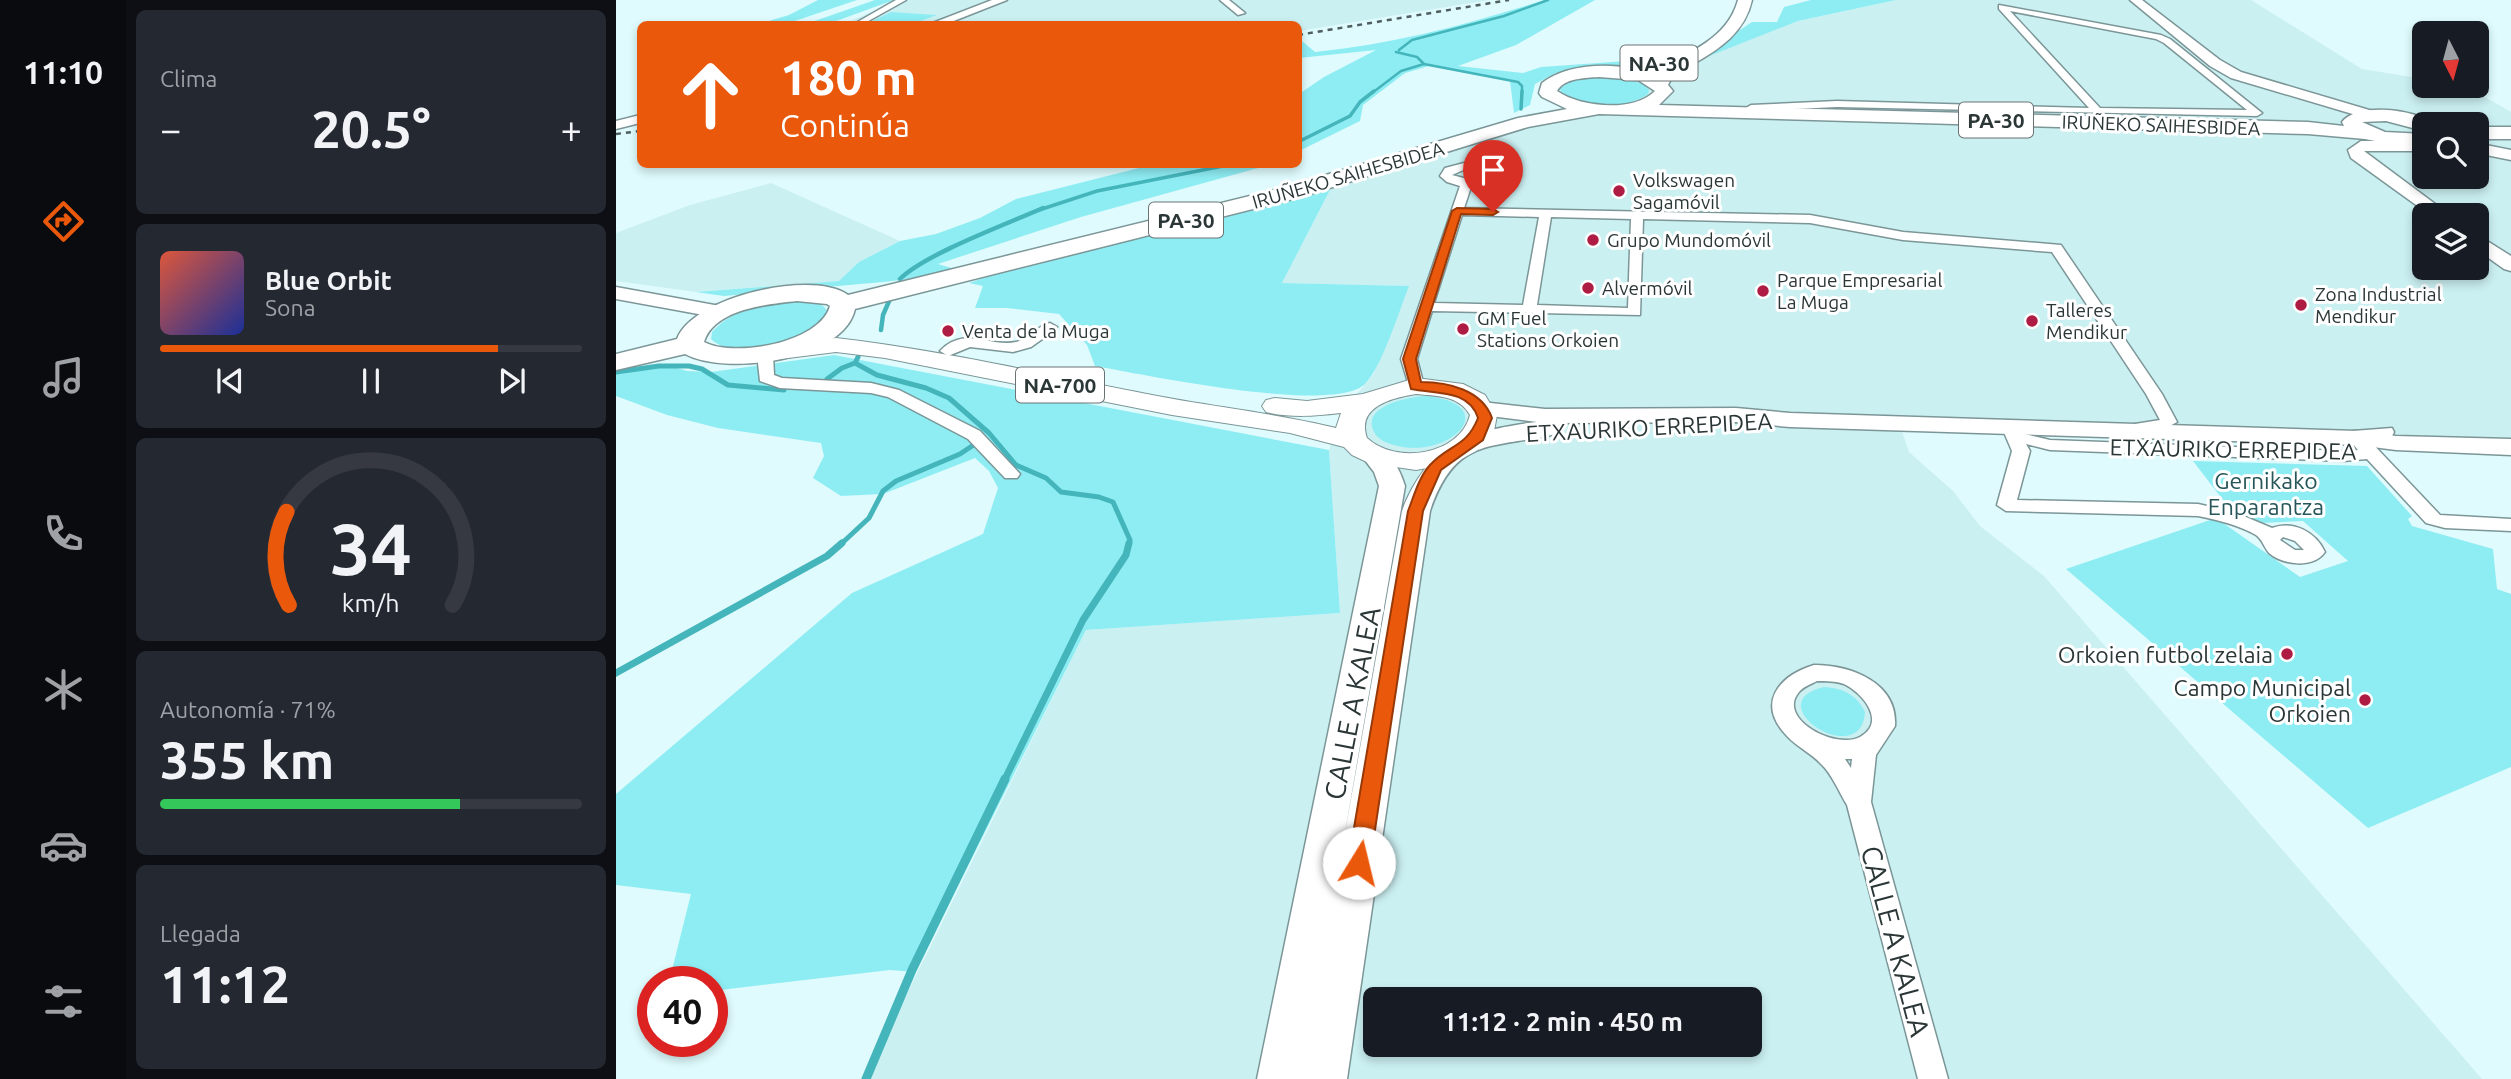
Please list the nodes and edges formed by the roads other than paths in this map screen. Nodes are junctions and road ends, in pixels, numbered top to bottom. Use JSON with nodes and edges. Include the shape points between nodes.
{"nodes":[{"id":1,"x":901,"y":0,"type":"edge"},
{"id":2,"x":986,"y":0,"type":"edge"},
{"id":3,"x":1002,"y":0,"type":"edge"},
{"id":4,"x":1224,"y":0,"type":"edge"},
{"id":5,"x":1745,"y":0,"type":"edge"},
{"id":6,"x":2135,"y":0,"type":"edge"},
{"id":7,"x":1241,"y":13,"type":"dead end"},
{"id":8,"x":863,"y":21,"type":"edge"},
{"id":9,"x":932,"y":21,"type":"edge"},
{"id":10,"x":944,"y":21,"type":"edge"},
{"id":11,"x":1715,"y":42,"type":"junction"},
{"id":12,"x":1599,"y":72,"type":"junction"},
{"id":13,"x":1661,"y":95,"type":"junction"},
{"id":14,"x":1550,"y":96,"type":"junction"},
{"id":15,"x":1751,"y":108,"type":"junction"},
{"id":16,"x":1599,"y":109,"type":"junction"},
{"id":17,"x":2097,"y":111,"type":"junction"},
{"id":18,"x":637,"y":118,"type":"edge"},
{"id":19,"x":2225,"y":121,"type":"junction"},
{"id":20,"x":1525,"y":122,"type":"junction"},
{"id":21,"x":616,"y":123,"type":"edge"},
{"id":22,"x":2489,"y":127,"type":"edge"},
{"id":23,"x":2511,"y":128,"type":"edge"},
{"id":24,"x":2364,"y":129,"type":"junction"},
{"id":25,"x":2412,"y":133,"type":"edge"},
{"id":26,"x":2412,"y":133,"type":"edge"},
{"id":27,"x":2489,"y":133,"type":"edge"},
{"id":28,"x":2511,"y":133,"type":"edge"},
{"id":29,"x":2412,"y":136,"type":"edge"},
{"id":30,"x":2489,"y":150,"type":"edge"},
{"id":31,"x":2511,"y":155,"type":"edge"},
{"id":32,"x":1466,"y":184,"type":"dead end"},
{"id":33,"x":2424,"y":203,"type":"edge"},
{"id":34,"x":1457,"y":211,"type":"junction"},
{"id":35,"x":1546,"y":213,"type":"junction"},
{"id":36,"x":1636,"y":215,"type":"junction"},
{"id":37,"x":2489,"y":249,"type":"edge"},
{"id":38,"x":2511,"y":265,"type":"edge"},
{"id":39,"x":616,"y":293,"type":"edge"},
{"id":40,"x":1425,"y":307,"type":"junction"},
{"id":41,"x":1529,"y":309,"type":"junction"},
{"id":42,"x":720,"y":312,"type":"junction"},
{"id":43,"x":842,"y":312,"type":"junction"},
{"id":44,"x":1050,"y":327,"type":"dead end"},
{"id":45,"x":688,"y":345,"type":"junction"},
{"id":46,"x":948,"y":351,"type":"junction"},
{"id":47,"x":765,"y":354,"type":"junction"},
{"id":48,"x":616,"y":362,"type":"edge"},
{"id":49,"x":1416,"y":386,"type":"junction"},
{"id":50,"x":1367,"y":401,"type":"junction"},
{"id":51,"x":1482,"y":409,"type":"junction"},
{"id":52,"x":1790,"y":420,"type":"junction"},
{"id":53,"x":2169,"y":422,"type":"junction"},
{"id":54,"x":2112,"y":430,"type":"junction"},
{"id":55,"x":2012,"y":431,"type":"junction"},
{"id":56,"x":2386,"y":432,"type":"junction"},
{"id":57,"x":2511,"y":435,"type":"edge"},
{"id":58,"x":2363,"y":444,"type":"junction"},
{"id":59,"x":2511,"y":447,"type":"edge"},
{"id":60,"x":1364,"y":448,"type":"junction"},
{"id":61,"x":1462,"y":449,"type":"junction"},
{"id":62,"x":1012,"y":474,"type":"dead end"},
{"id":63,"x":2511,"y":525,"type":"edge"},
{"id":64,"x":2270,"y":534,"type":"dead end"},
{"id":65,"x":1870,"y":744,"type":"junction"},
{"id":66,"x":1816,"y":745,"type":"junction"},
{"id":67,"x":1859,"y":803,"type":"junction"},
{"id":68,"x":1280,"y":1079,"type":"edge"},
{"id":69,"x":1324,"y":1079,"type":"edge"},
{"id":70,"x":1933,"y":1079,"type":"edge"}],
"edges":[{"from":1,"to":8,"type":"street"},
{"from":2,"to":9,"type":"street"},
{"from":3,"to":10,"type":"street"},
{"from":4,"to":7,"type":"street"},
{"from":5,"to":11,"type":"highway","number":"NA-30","via":[[1734,28]]},
{"from":6,"to":24,"type":"street","via":[[2236,75]]},
{"from":11,"to":12,"type":"highway","number":"NA-30","via":[[1660,63]]},
{"from":11,"to":13,"type":"highway","number":"NA-30","via":[[1664,73]]},
{"from":12,"to":13,"type":"highway","number":"PA-30","via":[[1636,75]]},
{"from":12,"to":14,"type":"highway","number":"PA-30","via":[[1553,81],[1548,87]]},
{"from":13,"to":15,"type":"highway","name":"IRUÑEKO SAIHESBIDEA","number":"PA-30"},
{"from":13,"to":16,"type":"highway","name":"IRUÑEKO SAIHESBIDEA","number":"PA-30"},
{"from":13,"to":24,"type":"highway","name":"IRUÑEKO SAIHESBIDEA","number":"PA-30","via":[[1948,119]]},
{"from":14,"to":16,"type":"highway","number":"PA-30","via":[[1573,106]]},
{"from":14,"to":20,"type":"highway","name":"IRUÑEKO SAIHESBIDEA","number":"PA-30","via":[[1547,105]]},
{"from":15,"to":17,"type":"street","name":"IRUÑEKO SAIHESBIDEA","via":[[1838,104]]},
{"from":15,"to":19,"type":"highway","name":"IRUÑEKO SAIHESBIDEA","number":"PA-30"},
{"from":16,"to":20,"type":"highway","name":"IRUÑEKO SAIHESBIDEA","number":"PA-30"},
{"from":17,"to":17,"type":"street","via":[[2002,7],[2158,37],[2257,113]]},
{"from":17,"to":19,"type":"street","name":"IRUÑEKO SAIHESBIDEA"},
{"from":18,"to":21,"type":"street"},
{"from":19,"to":24,"type":"highway","name":"IRUÑEKO SAIHESBIDEA","number":"PA-30"},
{"from":20,"to":43,"type":"highway","name":"IRUÑEKO SAIHESBIDEA","number":"PA-30","via":[[1289,193]]},
{"from":22,"to":23,"type":"highway"},
{"from":24,"to":25,"type":"highway","number":"PA-30"},
{"from":24,"to":26,"type":"street"},
{"from":24,"to":29,"type":"highway","number":"PA-30","via":[[2398,139]]},
{"from":24,"to":33,"type":"street","via":[[2357,155]]},
{"from":27,"to":28,"type":"highway"},
{"from":30,"to":31,"type":"street"},
{"from":32,"to":34,"type":"street"},
{"from":34,"to":35,"type":"street"},
{"from":34,"to":40,"type":"street"},
{"from":35,"to":36,"type":"street"},
{"from":35,"to":41,"type":"street"},
{"from":36,"to":41,"type":"street","via":[[1635,312]]},
{"from":36,"to":53,"type":"street","via":[[1810,219],[1903,236],[2056,248]]},
{"from":37,"to":38,"type":"street"},
{"from":39,"to":42,"type":"street"},
{"from":40,"to":41,"type":"street"},
{"from":40,"to":49,"type":"street","via":[[1409,359]]},
{"from":42,"to":43,"type":"highway","via":[[797,293],[826,295]]},
{"from":42,"to":45,"type":"highway","via":[[696,328]]},
{"from":43,"to":46,"type":"main road","number":"NA-700","via":[[846,328],[857,334]]},
{"from":43,"to":47,"type":"highway","number":"PA-30","via":[[812,339]]},
{"from":44,"to":46,"type":"street","via":[[1023,345],[970,340]]},
{"from":45,"to":47,"type":"highway","number":"PA-30","via":[[714,358]]},
{"from":45,"to":48,"type":"highway"},
{"from":46,"to":50,"type":"main road","number":"NA-700","via":[[1240,403],[1307,409]]},
{"from":47,"to":60,"type":"main road","number":"NA-700","via":[[836,345],[885,351],[1172,407],[1291,425]]},
{"from":47,"to":62,"type":"street","via":[[766,378],[893,393],[974,435]]},
{"from":49,"to":50,"type":"main road","number":"NA-700"},
{"from":49,"to":51,"type":"main road","number":"NA-700","via":[[1465,394]]},
{"from":50,"to":60,"type":"main road","via":[[1350,420],[1349,430]]},
{"from":51,"to":52,"type":"street","name":"ETXAURIKO ERREPIDEA","via":[[1508,414],[1736,415]]},
{"from":51,"to":61,"type":"main road","via":[[1484,428]]},
{"from":52,"to":55,"type":"street","name":"ETXAURIKO ERREPIDEA"},
{"from":52,"to":61,"type":"street","name":"ETXAURIKO ERREPIDEA","via":[[1546,428]]},
{"from":53,"to":54,"type":"street","name":"ETXAURIKO ERREPIDEA","via":[[2158,428]]},
{"from":53,"to":55,"type":"street","name":"ETXAURIKO ERREPIDEA","via":[[2032,421]]},
{"from":53,"to":56,"type":"street","name":"ETXAURIKO ERREPIDEA"},
{"from":54,"to":55,"type":"street","name":"ETXAURIKO ERREPIDEA"},
{"from":54,"to":58,"type":"street","name":"ETXAURIKO ERREPIDEA"},
{"from":55,"to":58,"type":"street","name":"ETXAURIKO ERREPIDEA","via":[[2050,445],[2343,456],[2360,456]]},
{"from":55,"to":64,"type":"street","via":[[2021,451],[2006,505],[2198,510]]},
{"from":56,"to":57,"type":"street","name":"ETXAURIKO ERREPIDEA"},
{"from":56,"to":58,"type":"street","name":"ETXAURIKO ERREPIDEA","via":[[2359,435]]},
{"from":58,"to":59,"type":"street","name":"ETXAURIKO ERREPIDEA"},
{"from":58,"to":63,"type":"street","via":[[2433,519]]},
{"from":60,"to":61,"type":"main road","number":"NA-700","via":[[1414,461]]},
{"from":60,"to":68,"type":"street","name":"CALLE A KALEA","via":[[1387,471],[1392,486]]},
{"from":61,"to":69,"type":"street","name":"CALLE A KALEA","via":[[1436,467],[1416,511]]},
{"from":65,"to":66,"type":"street","via":[[1845,750]]},
{"from":65,"to":66,"type":"street","via":[[1885,722],[1876,696],[1848,677],[1814,673],[1788,686],[1783,711],[1800,736]]},
{"from":65,"to":67,"type":"street","name":"CALLE A KALEA","via":[[1861,768]]},
{"from":66,"to":67,"type":"street","name":"CALLE A KALEA","via":[[1832,759]]},
{"from":67,"to":70,"type":"street","name":"CALLE A KALEA"}]}
